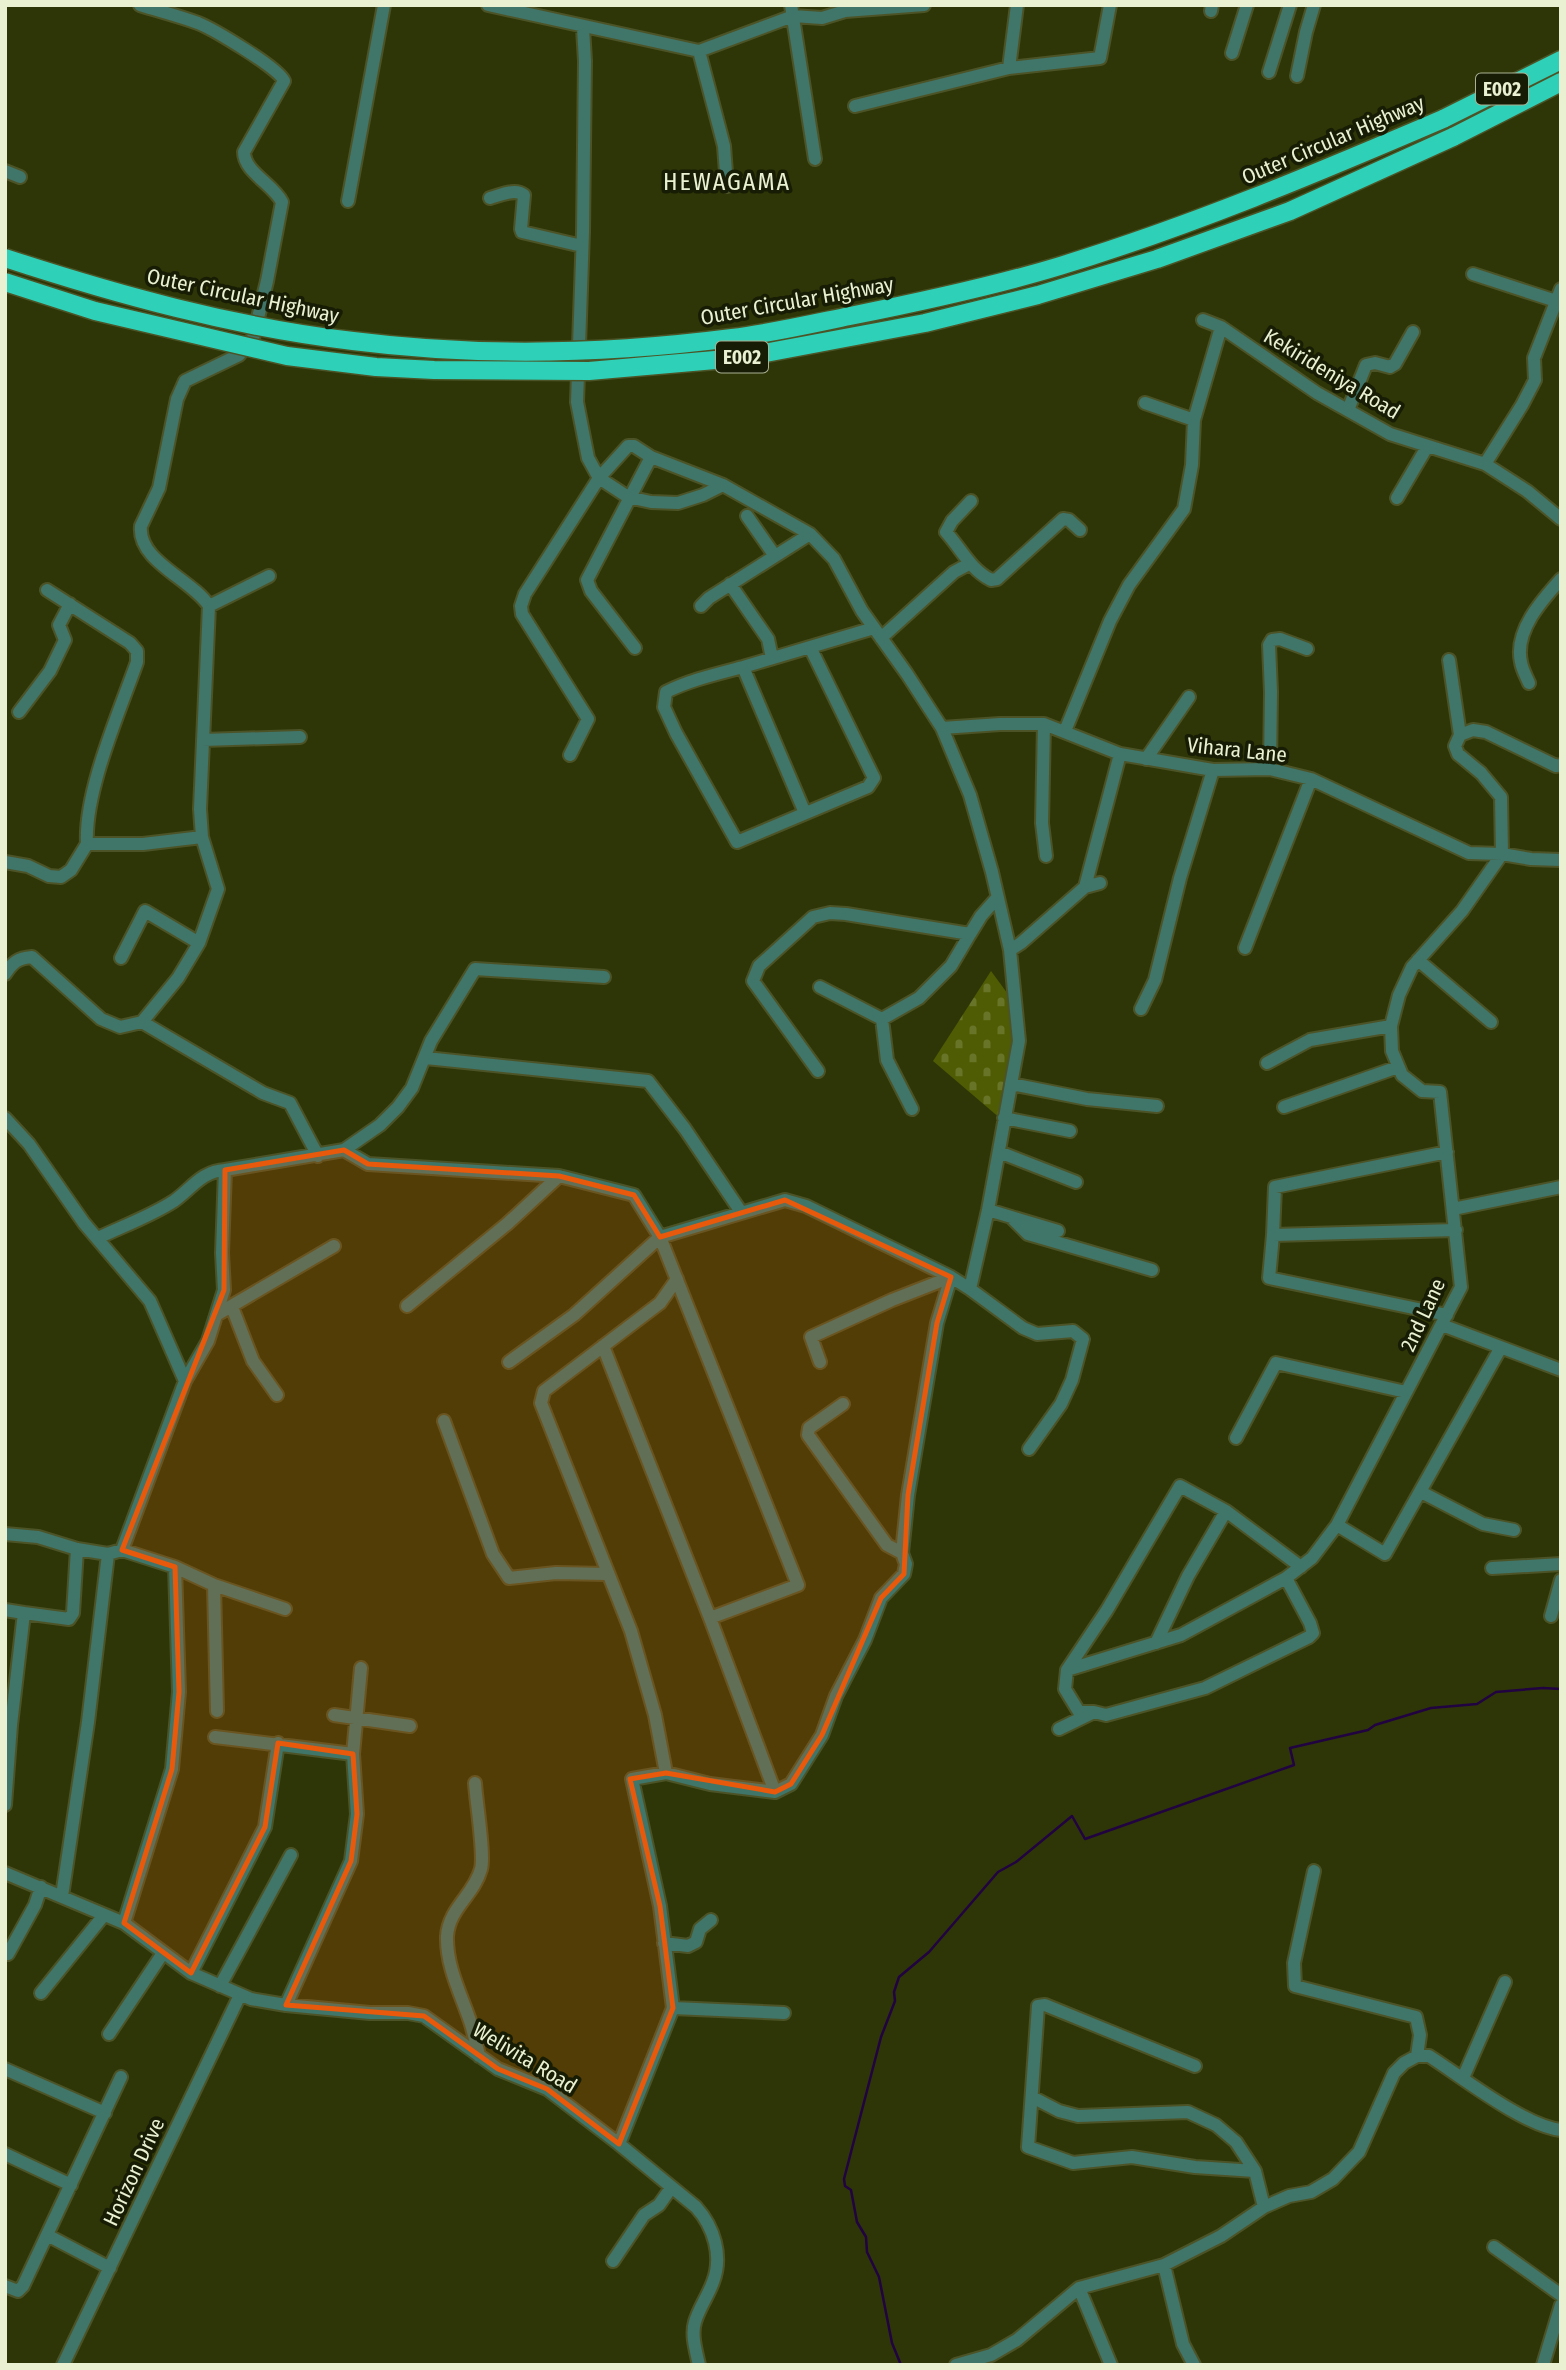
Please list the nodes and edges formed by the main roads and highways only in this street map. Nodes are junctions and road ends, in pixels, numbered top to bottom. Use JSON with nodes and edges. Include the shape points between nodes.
{"nodes":[{"id":1,"x":1561,"y":60,"type":"edge"},
{"id":2,"x":1561,"y":82,"type":"edge"},
{"id":3,"x":5,"y":252,"type":"edge"},
{"id":4,"x":5,"y":258,"type":"edge"},
{"id":5,"x":46,"y":271,"type":"junction"},
{"id":6,"x":5,"y":282,"type":"edge"}],
"edges":[{"from":1,"to":5,"type":"highway","name":"Outer Circular Highway","number":"E002","bridge":true,"via":[[1443,119],[1279,189],[1167,230],[1043,271],[925,302],[723,339],[558,352],[377,344],[209,316]]},
{"from":2,"to":6,"type":"highway","name":"Outer Circular Highway","number":"E002","bridge":true,"via":[[1290,211],[1157,259],[925,323],[738,358],[589,371],[376,367],[287,356],[95,311]]},
{"from":3,"to":5,"type":"highway"},
{"from":4,"to":5,"type":"highway","name":"Outer Circular Highway","number":"E002","bridge":true}]}
